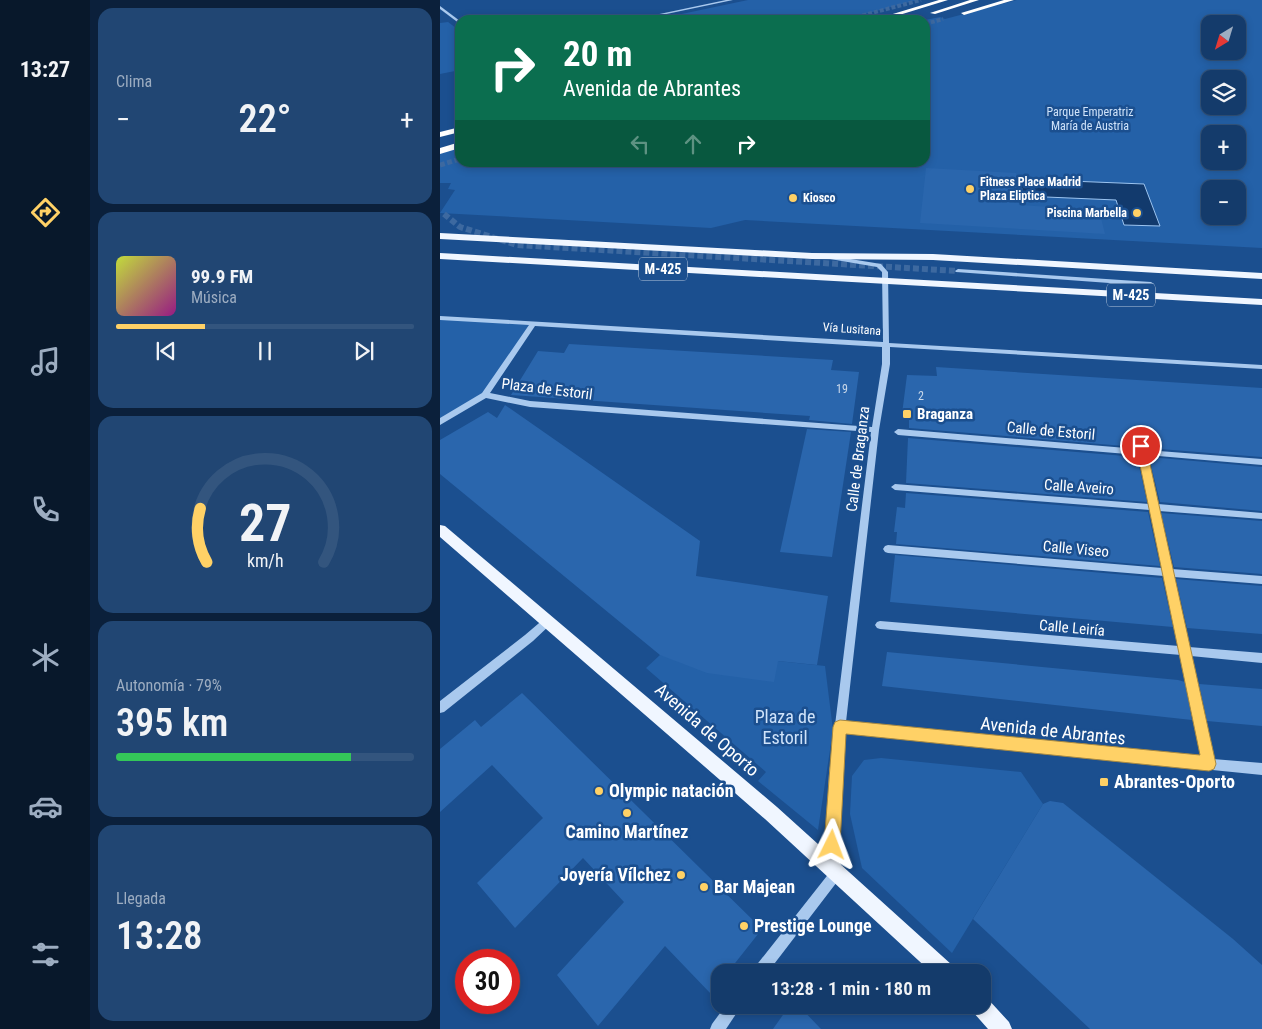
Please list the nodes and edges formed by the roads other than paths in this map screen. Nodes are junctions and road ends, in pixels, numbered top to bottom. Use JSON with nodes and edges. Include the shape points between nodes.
{"nodes":[{"id":1,"x":731,"y":0,"type":"edge"},
{"id":2,"x":945,"y":0,"type":"edge"},
{"id":3,"x":976,"y":0,"type":"edge"},
{"id":4,"x":1011,"y":0,"type":"edge"},
{"id":5,"x":440,"y":7,"type":"edge"},
{"id":6,"x":960,"y":14,"type":"tunnel mouth"},
{"id":7,"x":658,"y":15,"type":"edge"},
{"id":8,"x":893,"y":15,"type":"edge"},
{"id":9,"x":927,"y":15,"type":"tunnel mouth"},
{"id":10,"x":455,"y":19,"type":"edge"},
{"id":11,"x":455,"y":124,"type":"edge"},
{"id":12,"x":440,"y":128,"type":"edge"},
{"id":13,"x":455,"y":130,"type":"edge"},
{"id":14,"x":440,"y":135,"type":"edge"},
{"id":15,"x":455,"y":138,"type":"edge"},
{"id":16,"x":440,"y":143,"type":"edge"},
{"id":17,"x":455,"y":147,"type":"edge"},
{"id":18,"x":440,"y":151,"type":"edge"},
{"id":19,"x":440,"y":236,"type":"edge"},
{"id":20,"x":440,"y":256,"type":"edge"},
{"id":21,"x":812,"y":256,"type":"junction"},
{"id":22,"x":958,"y":271,"type":"tunnel mouth"},
{"id":23,"x":1262,"y":276,"type":"edge"},
{"id":24,"x":886,"y":282,"type":"junction"},
{"id":25,"x":1151,"y":284,"type":"dead end"},
{"id":26,"x":1262,"y":302,"type":"edge"},
{"id":27,"x":440,"y":318,"type":"edge"},
{"id":28,"x":533,"y":324,"type":"junction"},
{"id":29,"x":885,"y":344,"type":"junction"},
{"id":30,"x":1262,"y":366,"type":"edge"},
{"id":31,"x":485,"y":395,"type":"junction"},
{"id":32,"x":440,"y":422,"type":"edge"},
{"id":33,"x":875,"y":430,"type":"junction"},
{"id":34,"x":898,"y":432,"type":"dead end"},
{"id":35,"x":1142,"y":449,"type":"junction"},
{"id":36,"x":1262,"y":462,"type":"edge"},
{"id":37,"x":895,"y":487,"type":"dead end"},
{"id":38,"x":1154,"y":507,"type":"junction"},
{"id":39,"x":1262,"y":516,"type":"edge"},
{"id":40,"x":440,"y":530,"type":"edge"},
{"id":41,"x":888,"y":550,"type":"dead end"},
{"id":42,"x":1168,"y":572,"type":"junction"},
{"id":43,"x":1262,"y":580,"type":"edge"},
{"id":44,"x":548,"y":621,"type":"junction"},
{"id":45,"x":880,"y":625,"type":"dead end"},
{"id":46,"x":1186,"y":652,"type":"junction"},
{"id":47,"x":1262,"y":658,"type":"edge"},
{"id":48,"x":440,"y":708,"type":"edge"},
{"id":49,"x":840,"y":727,"type":"junction"},
{"id":50,"x":1209,"y":764,"type":"junction"},
{"id":51,"x":1262,"y":769,"type":"edge"},
{"id":52,"x":836,"y":874,"type":"junction"},
{"id":53,"x":766,"y":964,"type":"edge"},
{"id":54,"x":936,"y":964,"type":"edge"},
{"id":55,"x":728,"y":1014,"type":"edge"},
{"id":56,"x":988,"y":1014,"type":"edge"},
{"id":57,"x":717,"y":1029,"type":"edge"},
{"id":58,"x":1002,"y":1029,"type":"edge"}],
"edges":[{"from":1,"to":7,"type":"street"},
{"from":2,"to":8,"type":"highway"},
{"from":3,"to":9,"type":"highway"},
{"from":4,"to":6,"type":"highway"},
{"from":5,"to":10,"type":"street"},
{"from":11,"to":12,"type":"highway"},
{"from":13,"to":14,"type":"highway"},
{"from":15,"to":16,"type":"highway"},
{"from":17,"to":18,"type":"highway"},
{"from":19,"to":21,"type":"main road"},
{"from":20,"to":24,"type":"main road","number":"M-425"},
{"from":21,"to":23,"type":"main road","number":"M-425","via":[[933,257]]},
{"from":21,"to":24,"type":"street","via":[[879,265],[885,272]]},
{"from":22,"to":25,"type":"street"},
{"from":24,"to":26,"type":"main road","number":"M-425"},
{"from":24,"to":29,"type":"street","name":"Calle de Braganza"},
{"from":27,"to":28,"type":"street","name":"Vía Lusitana"},
{"from":28,"to":29,"type":"street","name":"Vía Lusitana"},
{"from":28,"to":31,"type":"street"},
{"from":29,"to":30,"type":"street","name":"Vía Lusitana"},
{"from":29,"to":33,"type":"street","name":"Calle de Braganza","via":[[886,364]]},
{"from":31,"to":32,"type":"street"},
{"from":31,"to":33,"type":"street","name":"Plaza de Estoril","via":[[530,404]]},
{"from":33,"to":49,"type":"street","name":"Calle de Braganza"},
{"from":34,"to":35,"type":"street","name":"Calle de Estoril"},
{"from":35,"to":36,"type":"street","name":"Calle de Estoril"},
{"from":35,"to":38,"type":"street"},
{"from":37,"to":38,"type":"street","name":"Calle Aveiro"},
{"from":38,"to":39,"type":"street","name":"Calle Aveiro"},
{"from":38,"to":42,"type":"street"},
{"from":40,"to":44,"type":"main road","name":"Avenida de Oporto"},
{"from":41,"to":42,"type":"street","name":"Calle Viseo"},
{"from":42,"to":43,"type":"street","name":"Calle Viseo"},
{"from":42,"to":46,"type":"street"},
{"from":44,"to":48,"type":"street"},
{"from":44,"to":52,"type":"main road","name":"Avenida de Oporto","via":[[771,813]]},
{"from":45,"to":46,"type":"street","name":"Calle Leiría"},
{"from":46,"to":47,"type":"street","name":"Calle Leiría"},
{"from":46,"to":50,"type":"street"},
{"from":49,"to":50,"type":"street","name":"Avenida de Abrantes"},
{"from":49,"to":52,"type":"street","via":[[832,845]]},
{"from":50,"to":51,"type":"street","name":"Avenida de Abrantes"},
{"from":52,"to":53,"type":"street"},
{"from":52,"to":54,"type":"main road","name":"Avenida de Oporto"},
{"from":55,"to":57,"type":"street"},
{"from":56,"to":58,"type":"main road"}]}
